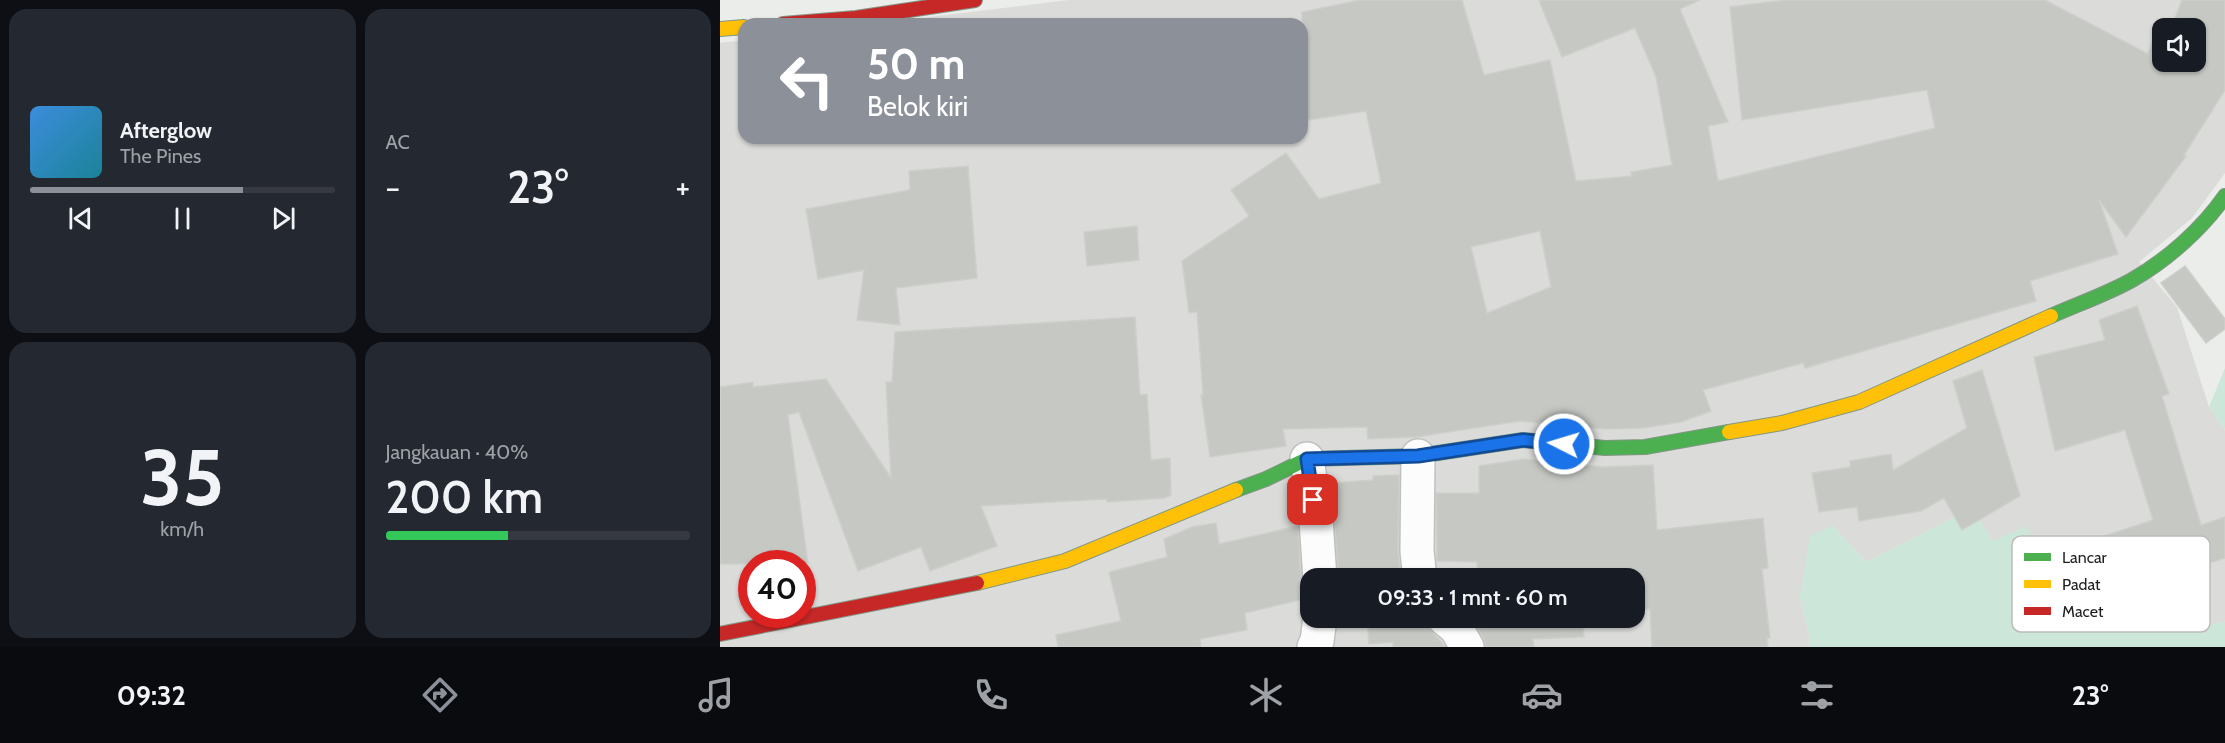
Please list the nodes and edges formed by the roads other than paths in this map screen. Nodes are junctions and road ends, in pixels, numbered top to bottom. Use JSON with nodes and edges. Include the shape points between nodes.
{"nodes":[{"id":1,"x":975,"y":0,"type":"edge"},
{"id":2,"x":856,"y":18,"type":"edge"},
{"id":3,"x":738,"y":28,"type":"edge"},
{"id":4,"x":720,"y":29,"type":"edge"},
{"id":5,"x":2225,"y":196,"type":"edge"},
{"id":6,"x":1418,"y":456,"type":"junction"},
{"id":7,"x":1307,"y":459,"type":"junction"},
{"id":8,"x":1319,"y":568,"type":"edge"},
{"id":9,"x":1419,"y":568,"type":"edge"},
{"id":10,"x":1319,"y":628,"type":"edge"},
{"id":11,"x":1456,"y":628,"type":"edge"},
{"id":12,"x":720,"y":634,"type":"edge"},
{"id":13,"x":1314,"y":647,"type":"edge"},
{"id":14,"x":1467,"y":647,"type":"edge"}],
"edges":[{"from":1,"to":2,"type":"main road"},
{"from":3,"to":4,"type":"main road"},
{"from":5,"to":6,"type":"main road","via":[[2174,250],[2132,280],[1859,402],[1782,423],[1645,447],[1523,440]]},
{"from":6,"to":7,"type":"main road"},
{"from":6,"to":9,"type":"street"},
{"from":7,"to":8,"type":"street"},
{"from":7,"to":12,"type":"main road","via":[[1065,561],[946,591]]},
{"from":10,"to":13,"type":"street"},
{"from":11,"to":14,"type":"street"}]}
